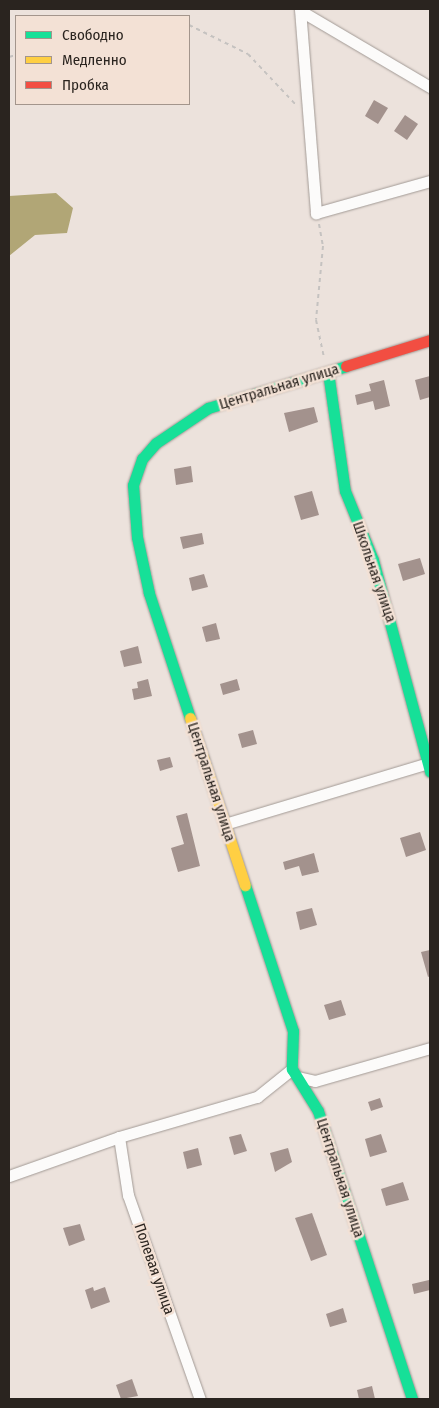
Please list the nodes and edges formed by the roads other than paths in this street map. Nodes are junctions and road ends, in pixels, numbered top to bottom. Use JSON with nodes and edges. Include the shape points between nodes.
{"nodes":[{"id":1,"x":300,"y":10,"type":"edge"},
{"id":2,"x":430,"y":87,"type":"edge"},
{"id":3,"x":430,"y":181,"type":"edge"},
{"id":4,"x":430,"y":340,"type":"edge"},
{"id":5,"x":328,"y":372,"type":"junction"},
{"id":6,"x":429,"y":767,"type":"edge"},
{"id":7,"x":225,"y":824,"type":"junction"},
{"id":8,"x":430,"y":1048,"type":"edge"},
{"id":9,"x":295,"y":1073,"type":"junction"},
{"id":10,"x":119,"y":1136,"type":"junction"},
{"id":11,"x":9,"y":1176,"type":"edge"},
{"id":12,"x":200,"y":1399,"type":"edge"},
{"id":13,"x":412,"y":1399,"type":"edge"}],
"edges":[{"from":1,"to":2,"type":"street"},
{"from":1,"to":3,"type":"street","via":[[316,212]]},
{"from":4,"to":5,"type":"street","name":"Центральная улица"},
{"from":5,"to":6,"type":"street","name":"Школьная улица","via":[[345,491],[373,560],[423,730]]},
{"from":5,"to":7,"type":"street","name":"Центральная улица","via":[[208,408],[173,427],[142,459],[133,485],[137,537],[149,593]]},
{"from":6,"to":7,"type":"street"},
{"from":7,"to":9,"type":"street","name":"Центральная улица","via":[[293,1031]]},
{"from":8,"to":9,"type":"street","via":[[315,1081]]},
{"from":9,"to":10,"type":"street","via":[[257,1097]]},
{"from":9,"to":13,"type":"street","name":"Центральная улица","via":[[318,1111]]},
{"from":10,"to":11,"type":"street"},
{"from":10,"to":12,"type":"street","name":"Полевая улица","via":[[128,1195]]}]}
